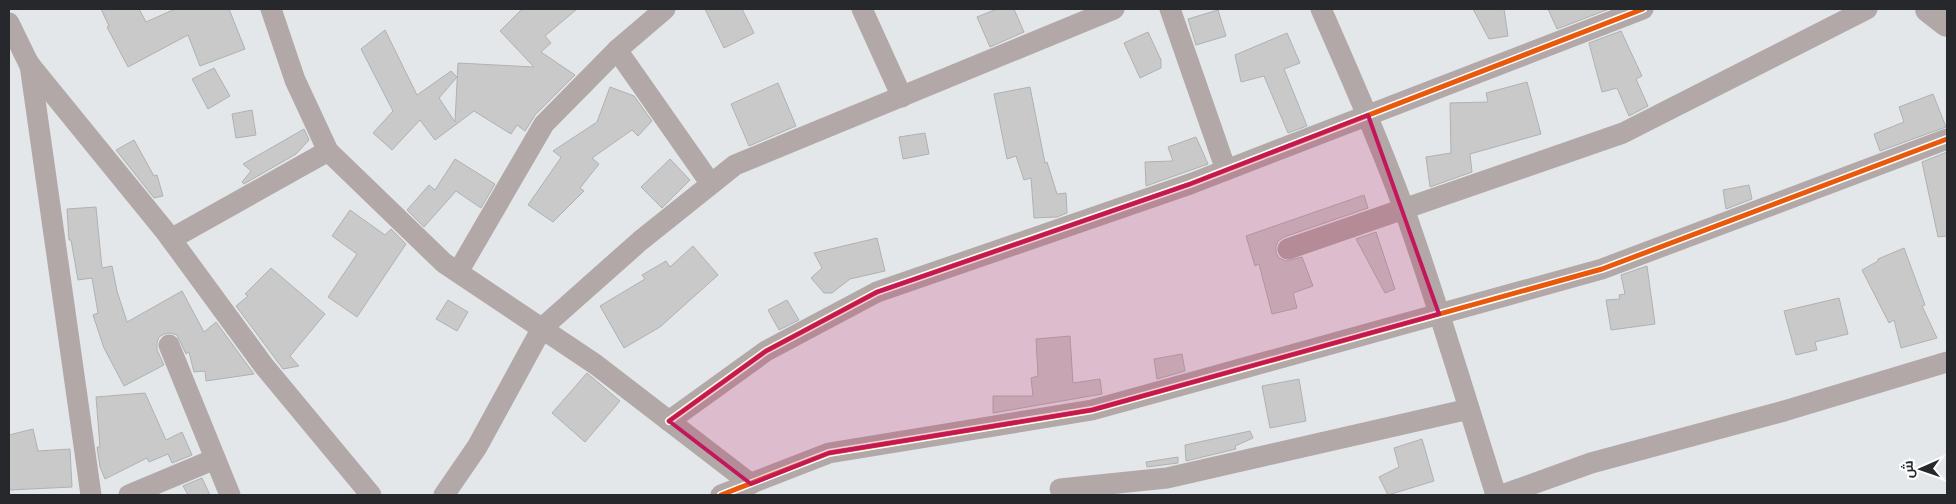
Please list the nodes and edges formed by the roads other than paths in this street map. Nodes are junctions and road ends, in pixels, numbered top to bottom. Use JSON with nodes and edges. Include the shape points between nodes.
{"nodes":[{"id":1,"x":271,"y":9,"type":"edge"},
{"id":2,"x":665,"y":9,"type":"edge"},
{"id":3,"x":862,"y":9,"type":"edge"},
{"id":4,"x":1114,"y":9,"type":"edge"},
{"id":5,"x":1170,"y":9,"type":"edge"},
{"id":6,"x":1321,"y":9,"type":"edge"},
{"id":7,"x":1643,"y":9,"type":"edge"},
{"id":8,"x":1866,"y":9,"type":"edge"},
{"id":9,"x":1929,"y":9,"type":"edge"},
{"id":10,"x":9,"y":23,"type":"edge"},
{"id":11,"x":1947,"y":23,"type":"edge"},
{"id":12,"x":617,"y":50,"type":"junction"},
{"id":13,"x":30,"y":64,"type":"junction"},
{"id":14,"x":902,"y":96,"type":"junction"},
{"id":15,"x":1368,"y":116,"type":"junction"},
{"id":16,"x":1947,"y":139,"type":"edge"},
{"id":17,"x":328,"y":151,"type":"junction"},
{"id":18,"x":1226,"y":170,"type":"junction"},
{"id":19,"x":711,"y":184,"type":"junction"},
{"id":20,"x":1404,"y":209,"type":"junction"},
{"id":21,"x":171,"y":239,"type":"junction"},
{"id":22,"x":1288,"y":249,"type":"dead end"},
{"id":23,"x":458,"y":272,"type":"junction"},
{"id":24,"x":1439,"y":314,"type":"junction"},
{"id":25,"x":542,"y":328,"type":"junction"},
{"id":26,"x":169,"y":345,"type":"dead end"},
{"id":27,"x":1947,"y":362,"type":"edge"},
{"id":28,"x":1469,"y":409,"type":"junction"},
{"id":29,"x":669,"y":421,"type":"junction"},
{"id":30,"x":216,"y":459,"type":"junction"},
{"id":31,"x":751,"y":484,"type":"junction"},
{"id":32,"x":1060,"y":489,"type":"dead end"},
{"id":33,"x":91,"y":495,"type":"edge"},
{"id":34,"x":130,"y":495,"type":"edge"},
{"id":35,"x":230,"y":495,"type":"edge"},
{"id":36,"x":371,"y":495,"type":"edge"},
{"id":37,"x":444,"y":495,"type":"edge"},
{"id":38,"x":722,"y":495,"type":"edge"},
{"id":39,"x":1496,"y":495,"type":"edge"},
{"id":40,"x":1502,"y":495,"type":"edge"}],
"edges":[{"from":1,"to":17,"type":"street","via":[[295,80]]},
{"from":2,"to":12,"type":"street"},
{"from":3,"to":14,"type":"street"},
{"from":4,"to":14,"type":"street"},
{"from":5,"to":18,"type":"street"},
{"from":6,"to":15,"type":"street"},
{"from":7,"to":15,"type":"street"},
{"from":8,"to":20,"type":"street","via":[[1623,133]]},
{"from":9,"to":11,"type":"street"},
{"from":10,"to":13,"type":"street"},
{"from":12,"to":19,"type":"street"},
{"from":12,"to":23,"type":"street","via":[[544,124]]},
{"from":13,"to":21,"type":"street"},
{"from":13,"to":33,"type":"street"},
{"from":14,"to":19,"type":"street","via":[[735,165]]},
{"from":15,"to":18,"type":"street"},
{"from":15,"to":20,"type":"street"},
{"from":16,"to":24,"type":"street","via":[[1602,269]]},
{"from":17,"to":21,"type":"street"},
{"from":17,"to":23,"type":"street","via":[[438,257]]},
{"from":18,"to":29,"type":"street","via":[[876,292],[766,351]]},
{"from":19,"to":25,"type":"street","via":[[640,241]]},
{"from":20,"to":22,"type":"street"},
{"from":20,"to":24,"type":"street"},
{"from":21,"to":36,"type":"street","via":[[264,366]]},
{"from":23,"to":25,"type":"street"},
{"from":24,"to":28,"type":"street"},
{"from":24,"to":31,"type":"street","via":[[1092,410],[829,453]]},
{"from":25,"to":29,"type":"street","via":[[596,364]]},
{"from":25,"to":37,"type":"street","via":[[477,447]]},
{"from":26,"to":30,"type":"street"},
{"from":27,"to":40,"type":"street","via":[[1784,411],[1591,462]]},
{"from":28,"to":32,"type":"street","via":[[1167,478]]},
{"from":28,"to":39,"type":"street"},
{"from":29,"to":31,"type":"street"},
{"from":30,"to":34,"type":"street"},
{"from":30,"to":35,"type":"street"},
{"from":31,"to":38,"type":"street"}]}
